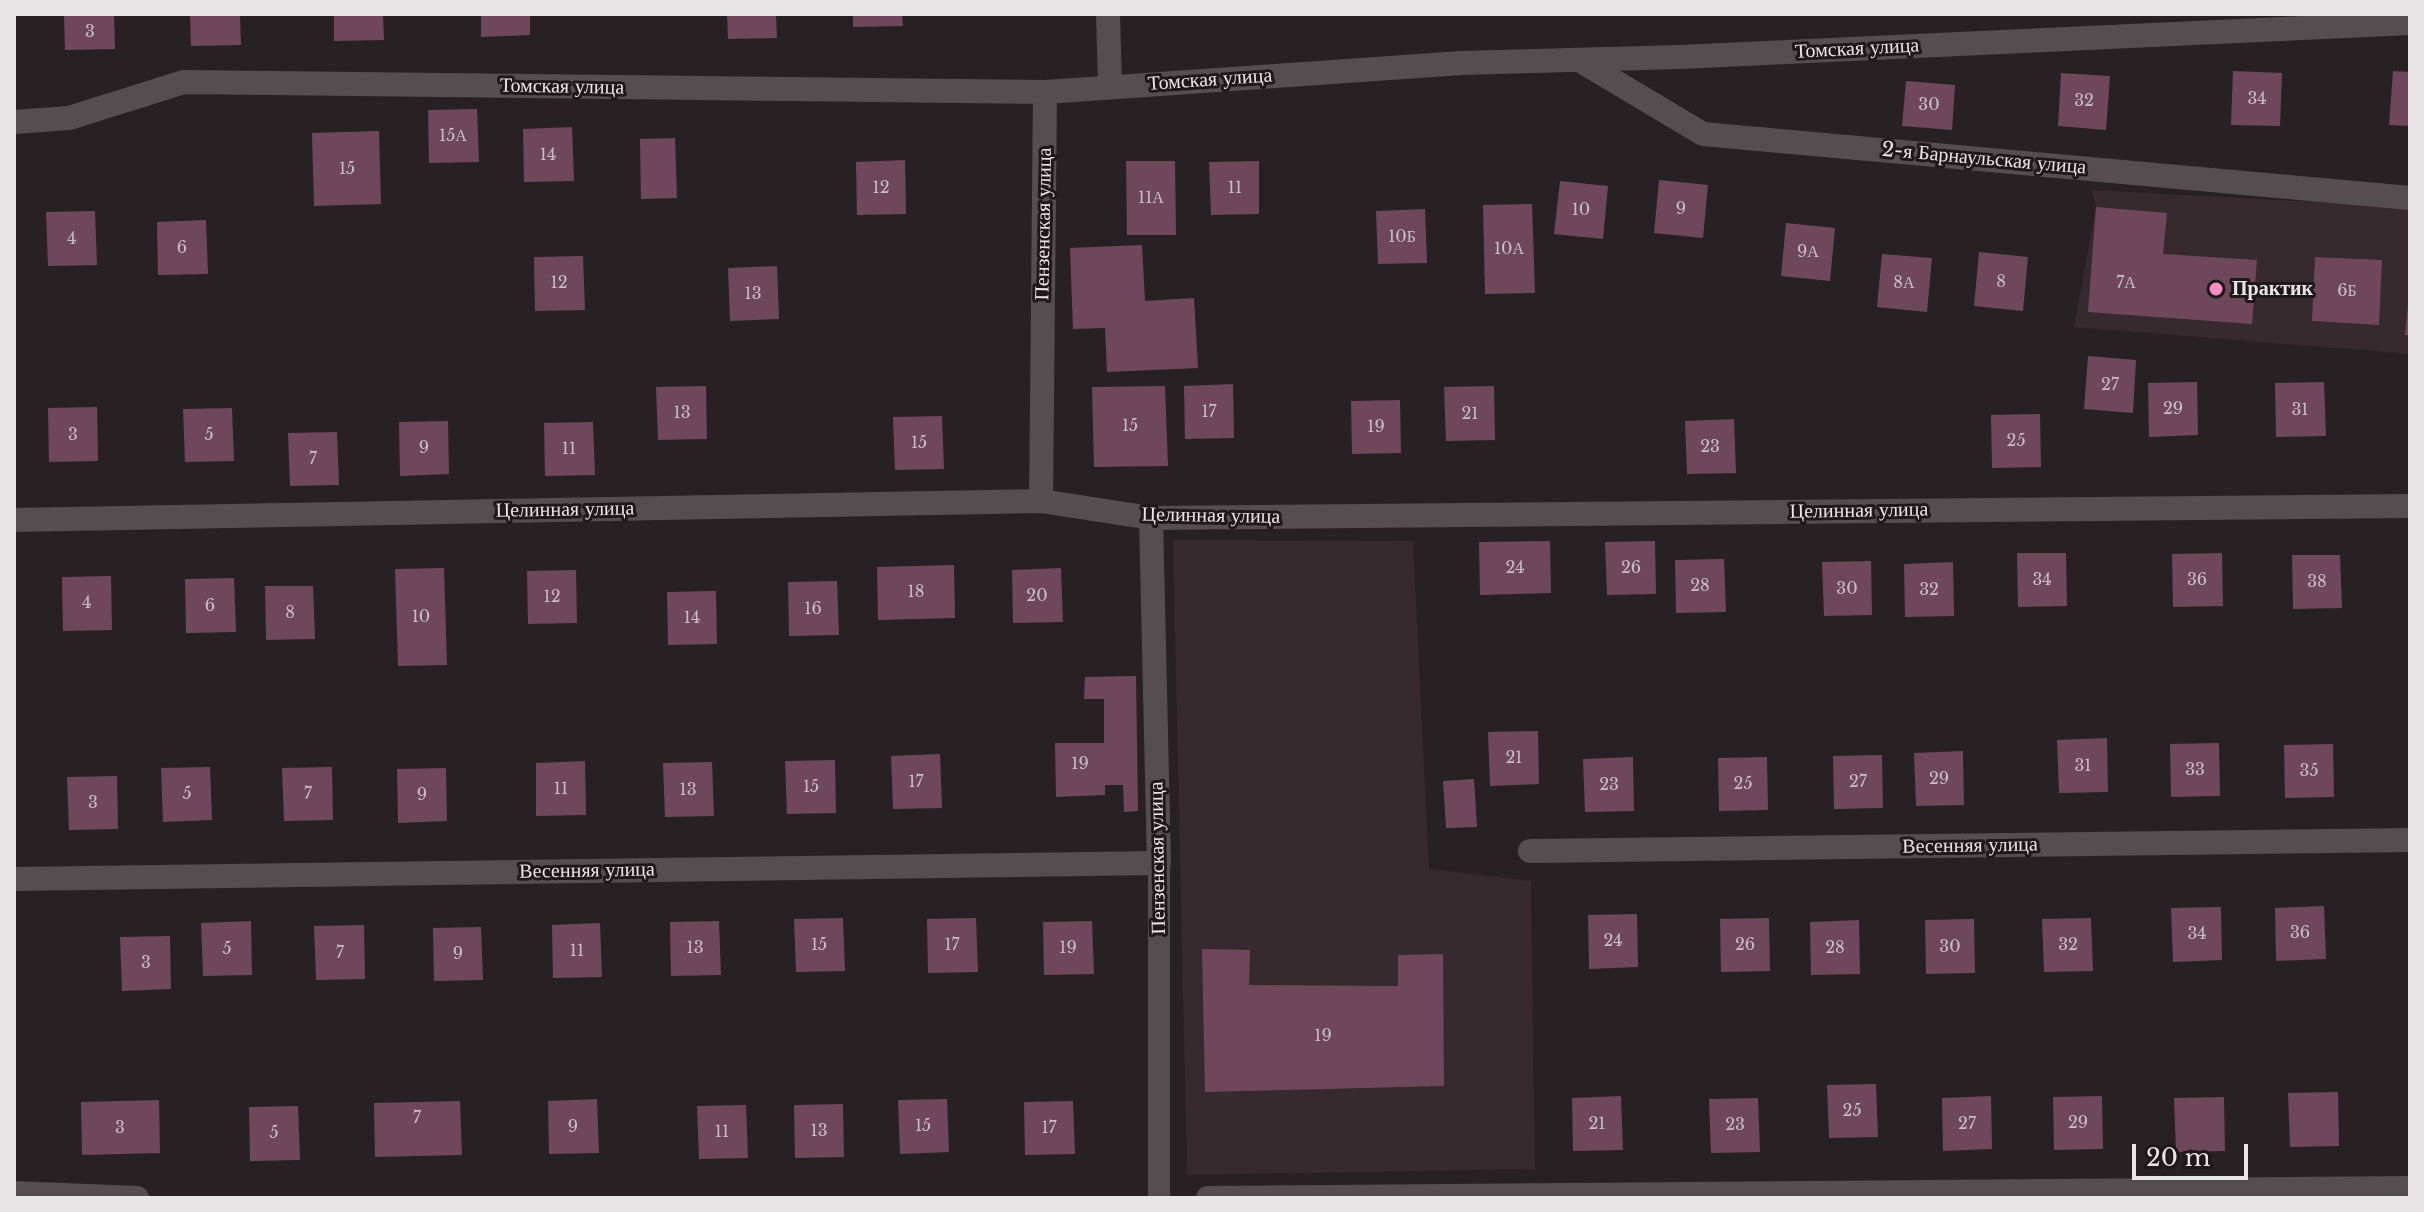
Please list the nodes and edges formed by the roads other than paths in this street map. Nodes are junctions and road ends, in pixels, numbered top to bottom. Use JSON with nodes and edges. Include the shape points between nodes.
{"nodes":[{"id":1,"x":1108,"y":14,"type":"edge"},
{"id":2,"x":2410,"y":23,"type":"edge"},
{"id":3,"x":1578,"y":60,"type":"junction"},
{"id":4,"x":1110,"y":86,"type":"junction"},
{"id":5,"x":1045,"y":92,"type":"junction"},
{"id":6,"x":14,"y":122,"type":"edge"},
{"id":7,"x":2410,"y":198,"type":"edge"},
{"id":8,"x":1041,"y":501,"type":"junction"},
{"id":9,"x":2410,"y":506,"type":"edge"},
{"id":10,"x":1151,"y":518,"type":"junction"},
{"id":11,"x":14,"y":520,"type":"edge"},
{"id":12,"x":2410,"y":840,"type":"edge"},
{"id":13,"x":1530,"y":851,"type":"dead end"},
{"id":14,"x":1159,"y":863,"type":"junction"},
{"id":15,"x":14,"y":879,"type":"edge"},
{"id":16,"x":2410,"y":1188,"type":"edge"},
{"id":17,"x":14,"y":1193,"type":"edge"},
{"id":18,"x":137,"y":1198,"type":"edge"},
{"id":19,"x":1159,"y":1198,"type":"edge"},
{"id":20,"x":1208,"y":1198,"type":"edge"}],
"edges":[{"from":1,"to":4,"type":"street"},
{"from":2,"to":3,"type":"street","name":"Томская улица"},
{"from":3,"to":4,"type":"street","name":"Томская улица"},
{"from":3,"to":7,"type":"street","name":"2-я Барнаульская улица","via":[[1703,134]]},
{"from":4,"to":5,"type":"street","name":"Томская улица"},
{"from":5,"to":6,"type":"street","name":"Томская улица","via":[[184,82],[69,118]]},
{"from":5,"to":8,"type":"street","name":"Пензенская улица"},
{"from":8,"to":10,"type":"street","name":"Целинная улица"},
{"from":8,"to":11,"type":"street","name":"Целинная улица"},
{"from":9,"to":10,"type":"street","name":"Целинная улица"},
{"from":10,"to":14,"type":"street","name":"Пензенская улица"},
{"from":12,"to":13,"type":"street","name":"Весенняя улица"},
{"from":14,"to":15,"type":"street","name":"Весенняя улица"},
{"from":14,"to":19,"type":"lane","name":"Пензенская улица"},
{"from":16,"to":20,"type":"street"},
{"from":17,"to":18,"type":"street"}]}
